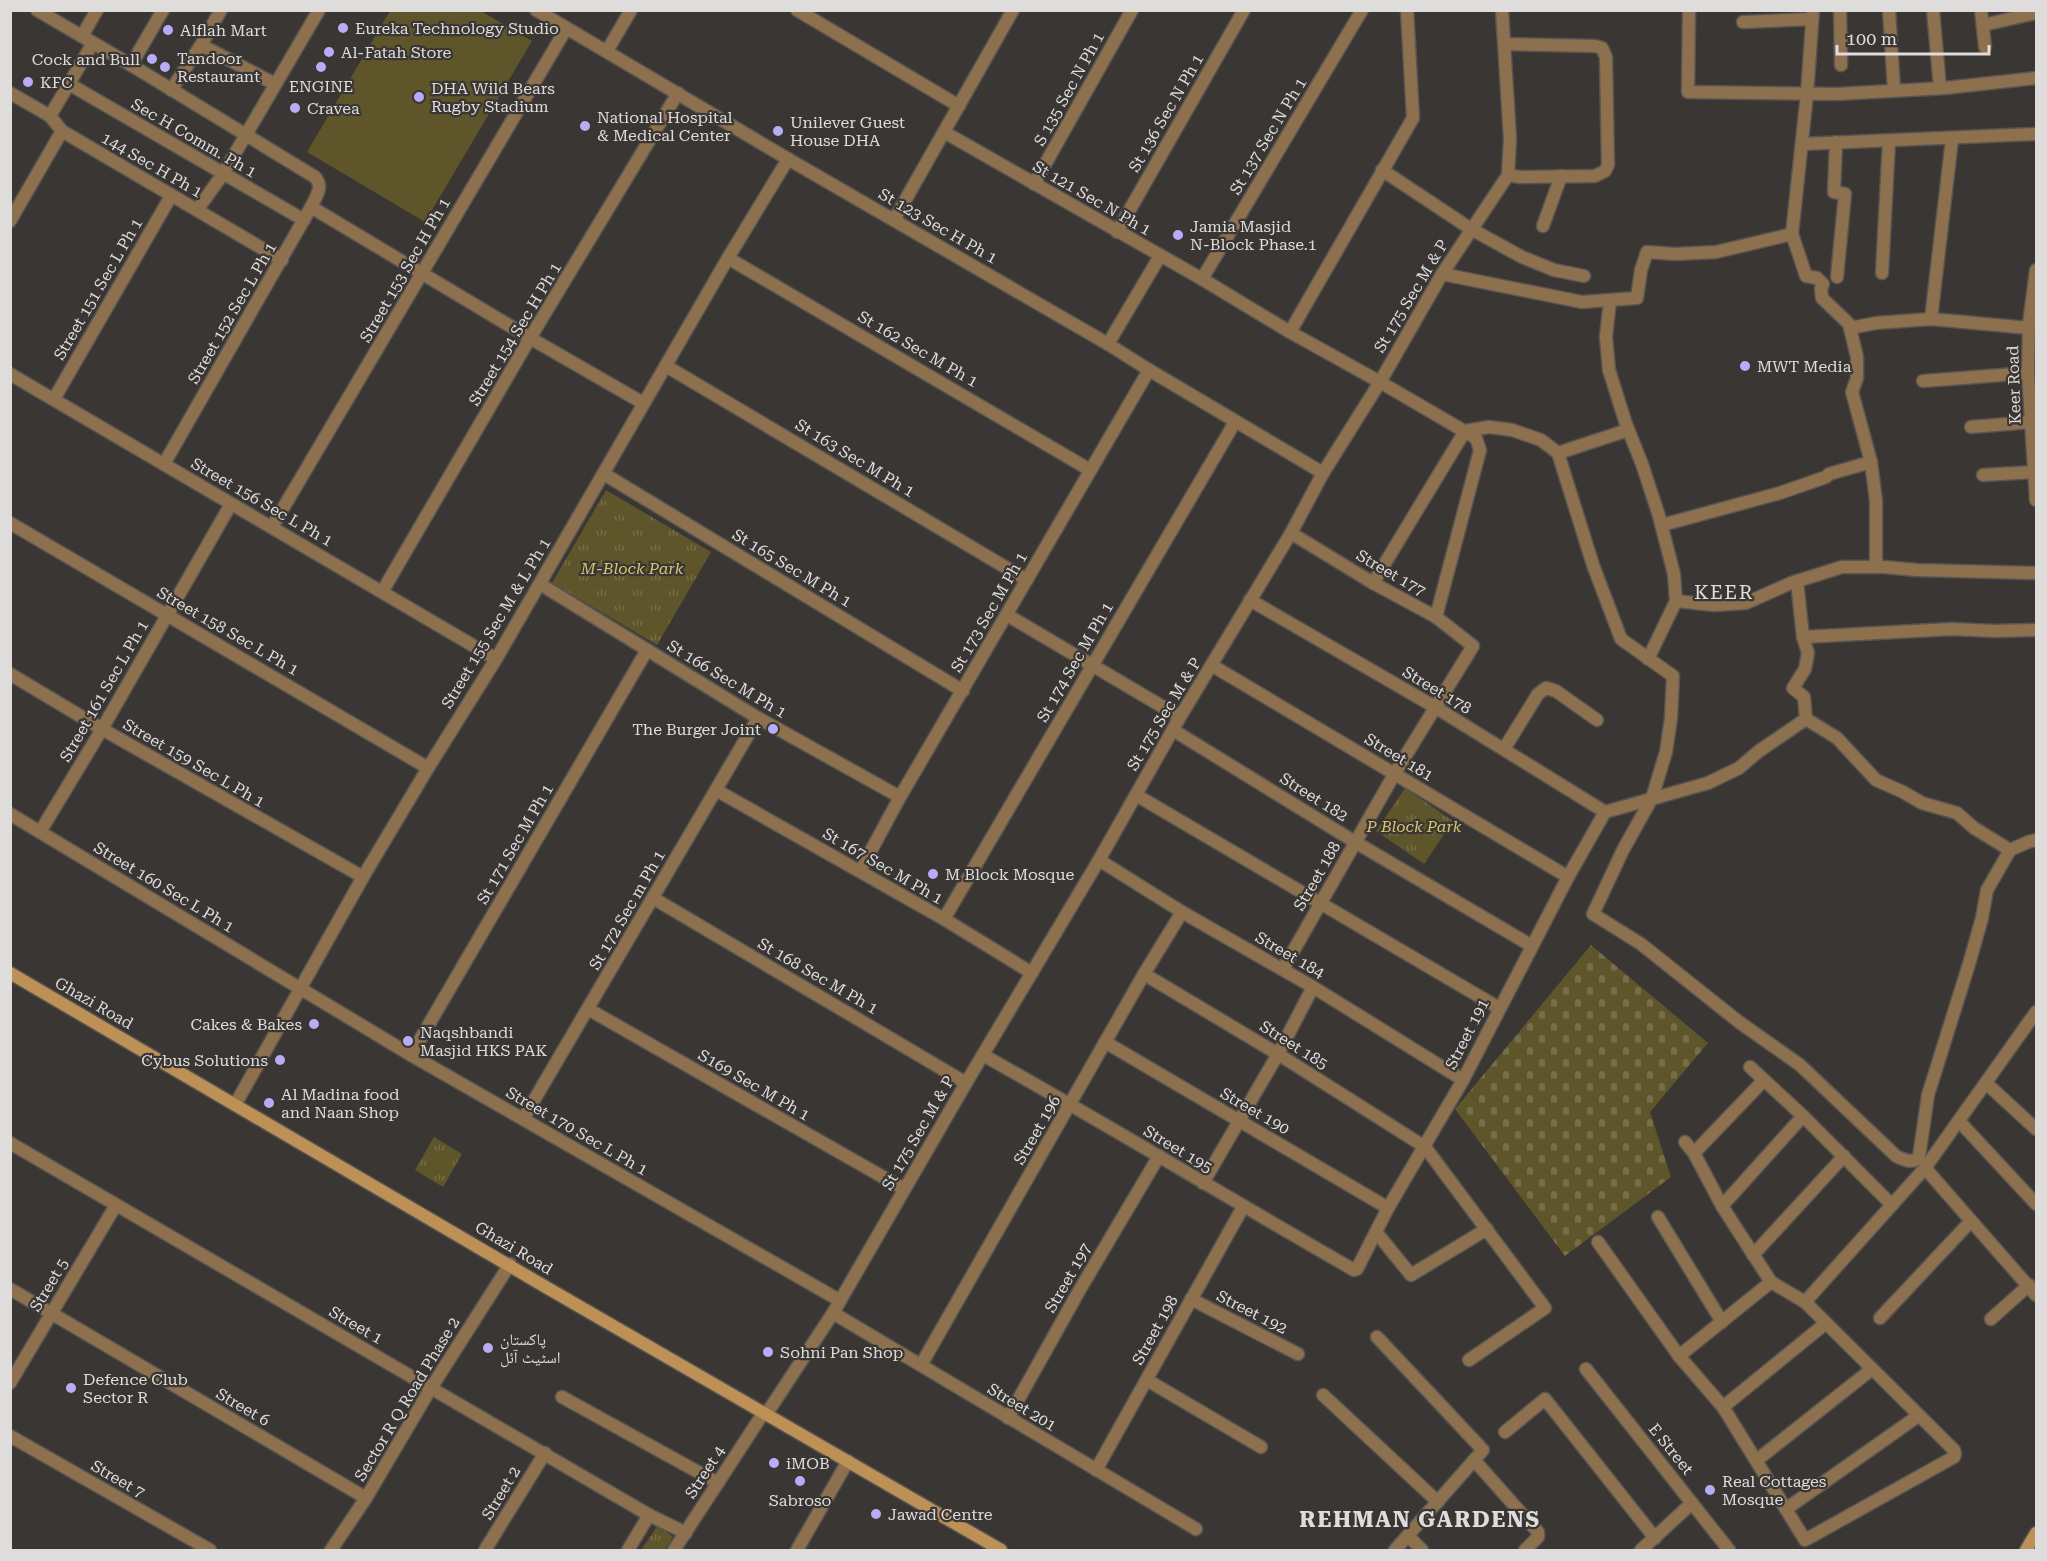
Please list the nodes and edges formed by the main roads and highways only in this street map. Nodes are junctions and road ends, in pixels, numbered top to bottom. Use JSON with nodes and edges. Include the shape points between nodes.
{"nodes":[{"id":1,"x":10,"y":973,"type":"edge"},
{"id":2,"x":2037,"y":1533,"type":"edge"},
{"id":3,"x":1001,"y":1551,"type":"edge"},
{"id":4,"x":2026,"y":1551,"type":"edge"}],
"edges":[{"from":1,"to":3,"type":"main road","name":"Ghazi Road"},
{"from":2,"to":4,"type":"main road"}]}
